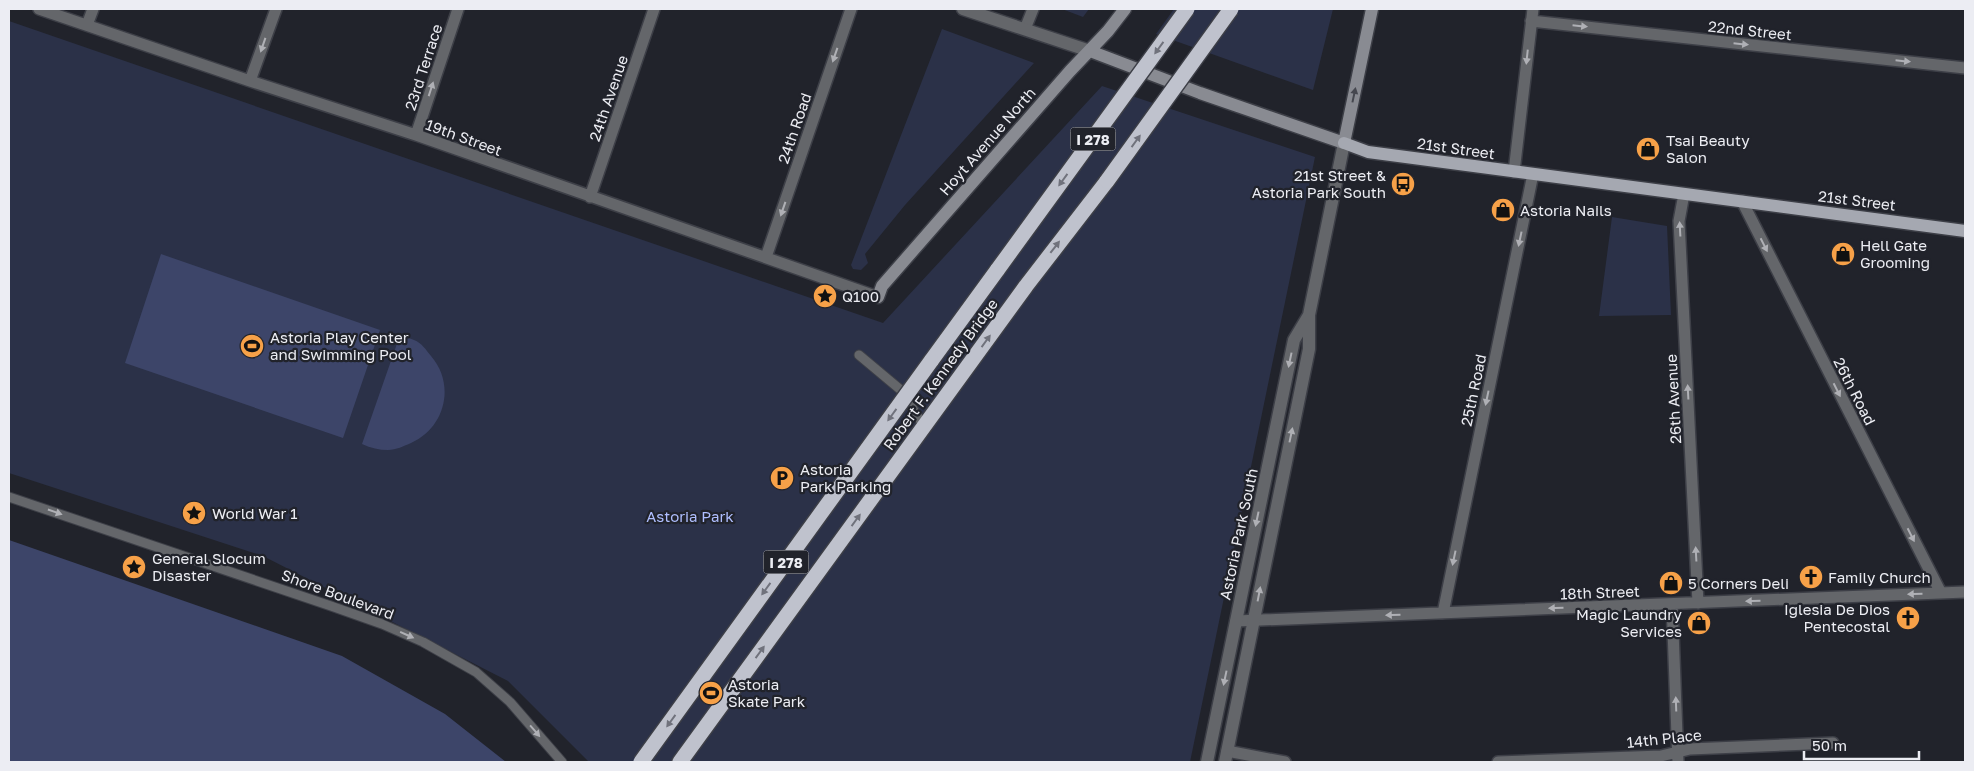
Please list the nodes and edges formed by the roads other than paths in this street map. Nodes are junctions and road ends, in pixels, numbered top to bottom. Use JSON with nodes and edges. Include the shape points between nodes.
{"nodes":[{"id":1,"x":39,"y":9,"type":"edge"},
{"id":2,"x":92,"y":9,"type":"edge"},
{"id":3,"x":276,"y":9,"type":"edge"},
{"id":4,"x":458,"y":9,"type":"edge"},
{"id":5,"x":654,"y":9,"type":"edge"},
{"id":6,"x":851,"y":9,"type":"edge"},
{"id":7,"x":963,"y":9,"type":"edge"},
{"id":8,"x":1033,"y":9,"type":"edge"},
{"id":9,"x":1126,"y":9,"type":"edge"},
{"id":10,"x":1187,"y":9,"type":"edge"},
{"id":11,"x":1230,"y":9,"type":"edge"},
{"id":12,"x":1372,"y":9,"type":"edge"},
{"id":13,"x":1533,"y":9,"type":"edge"},
{"id":14,"x":1531,"y":21,"type":"junction"},
{"id":15,"x":87,"y":25,"type":"junction"},
{"id":16,"x":1026,"y":30,"type":"junction"},
{"id":17,"x":1090,"y":51,"type":"junction"},
{"id":18,"x":1965,"y":68,"type":"edge"},
{"id":19,"x":250,"y":81,"type":"junction"},
{"id":20,"x":416,"y":135,"type":"junction"},
{"id":21,"x":1344,"y":142,"type":"junction"},
{"id":22,"x":1514,"y":172,"type":"junction"},
{"id":23,"x":1533,"y":174,"type":"junction"},
{"id":24,"x":1684,"y":194,"type":"junction"},
{"id":25,"x":590,"y":197,"type":"junction"},
{"id":26,"x":1742,"y":202,"type":"junction"},
{"id":27,"x":1965,"y":231,"type":"edge"},
{"id":28,"x":766,"y":257,"type":"junction"},
{"id":29,"x":878,"y":297,"type":"joint"},
{"id":30,"x":1309,"y":316,"type":"junction"},
{"id":31,"x":859,"y":354,"type":"dead end"},
{"id":32,"x":923,"y":424,"type":"dead end"},
{"id":33,"x":9,"y":497,"type":"edge"},
{"id":34,"x":1965,"y":592,"type":"edge"},
{"id":35,"x":1940,"y":593,"type":"junction"},
{"id":36,"x":1698,"y":603,"type":"junction"},
{"id":37,"x":1672,"y":604,"type":"junction"},
{"id":38,"x":1443,"y":613,"type":"junction"},
{"id":39,"x":1254,"y":620,"type":"junction"},
{"id":40,"x":1236,"y":621,"type":"junction"},
{"id":41,"x":1833,"y":742,"type":"dead end"},
{"id":42,"x":1226,"y":757,"type":"edge"},
{"id":43,"x":1678,"y":757,"type":"edge"},
{"id":44,"x":562,"y":762,"type":"edge"},
{"id":45,"x":641,"y":762,"type":"edge"},
{"id":46,"x":680,"y":762,"type":"edge"},
{"id":47,"x":1207,"y":762,"type":"edge"},
{"id":48,"x":1285,"y":762,"type":"edge"},
{"id":49,"x":1498,"y":762,"type":"edge"}],
"edges":[{"from":1,"to":15,"type":"street","name":"19th Street"},
{"from":2,"to":15,"type":"street"},
{"from":3,"to":19,"type":"street","one_way":true},
{"from":20,"to":4,"type":"street","name":"23rd Terrace","one_way":true},
{"from":5,"to":25,"type":"street","name":"24th Avenue"},
{"from":6,"to":28,"type":"street","name":"24th Road","one_way":true},
{"from":7,"to":16,"type":"street","name":"21st Street"},
{"from":8,"to":16,"type":"street"},
{"from":9,"to":17,"type":"main road","name":"Hoyt Avenue North"},
{"from":10,"to":45,"type":"highway","name":"Robert F. Kennedy Bridge","number":"I 278","one_way":true,"bridge":true},
{"from":46,"to":11,"type":"highway","name":"Robert F. Kennedy Bridge","number":"I 278","one_way":true,"bridge":true},
{"from":21,"to":12,"type":"main road","one_way":true},
{"from":13,"to":14,"type":"street"},
{"from":14,"to":18,"type":"street","name":"22nd Street","one_way":true},
{"from":14,"to":22,"type":"street","one_way":true},
{"from":15,"to":19,"type":"street","name":"19th Street"},
{"from":16,"to":17,"type":"street","name":"21st Street"},
{"from":17,"to":21,"type":"main road","name":"21st Street"},
{"from":17,"to":29,"type":"main road","name":"Hoyt Avenue North","via":[[882,286]]},
{"from":19,"to":20,"type":"street","name":"19th Street"},
{"from":20,"to":25,"type":"street","name":"19th Street"},
{"from":21,"to":22,"type":"main road","name":"21st Street","via":[[1368,152]]},
{"from":21,"to":30,"type":"street","name":"Astoria Park South"},
{"from":22,"to":23,"type":"main road","name":"21st Street"},
{"from":23,"to":24,"type":"main road","name":"21st Street"},
{"from":23,"to":38,"type":"street","name":"25th Road","one_way":true},
{"from":24,"to":26,"type":"main road","name":"21st Street"},
{"from":36,"to":24,"type":"street","name":"26th Avenue","one_way":true,"via":[[1679,221]]},
{"from":25,"to":28,"type":"street","name":"19th Street"},
{"from":26,"to":27,"type":"main road","name":"21st Street"},
{"from":26,"to":35,"type":"street","name":"26th Road","one_way":true},
{"from":28,"to":29,"type":"street","name":"19th Street"},
{"from":39,"to":30,"type":"street","name":"Astoria Park South","one_way":true,"via":[[1309,349]]},
{"from":30,"to":40,"type":"street","name":"Astoria Park South","one_way":true,"via":[[1294,340]]},
{"from":31,"to":32,"type":"street","via":[[902,391]]},
{"from":33,"to":44,"type":"street","name":"Shore Boulevard","one_way":true,"via":[[382,624],[423,642],[476,672],[510,702]]},
{"from":34,"to":35,"type":"street","name":"18th Street"},
{"from":35,"to":36,"type":"street","name":"18th Street","one_way":true},
{"from":36,"to":37,"type":"street","name":"18th Street"},
{"from":37,"to":38,"type":"street","name":"18th Street","one_way":true},
{"from":43,"to":37,"type":"street","one_way":true},
{"from":38,"to":39,"type":"street","name":"18th Street","one_way":true},
{"from":39,"to":40,"type":"street","name":"18th Street"},
{"from":39,"to":42,"type":"street","name":"Astoria Park South"},
{"from":40,"to":47,"type":"street","name":"Astoria Park South","one_way":true},
{"from":41,"to":43,"type":"street","name":"14th Place","via":[[1690,749]]},
{"from":42,"to":48,"type":"street"},
{"from":43,"to":49,"type":"street","name":"14th Place"}]}
